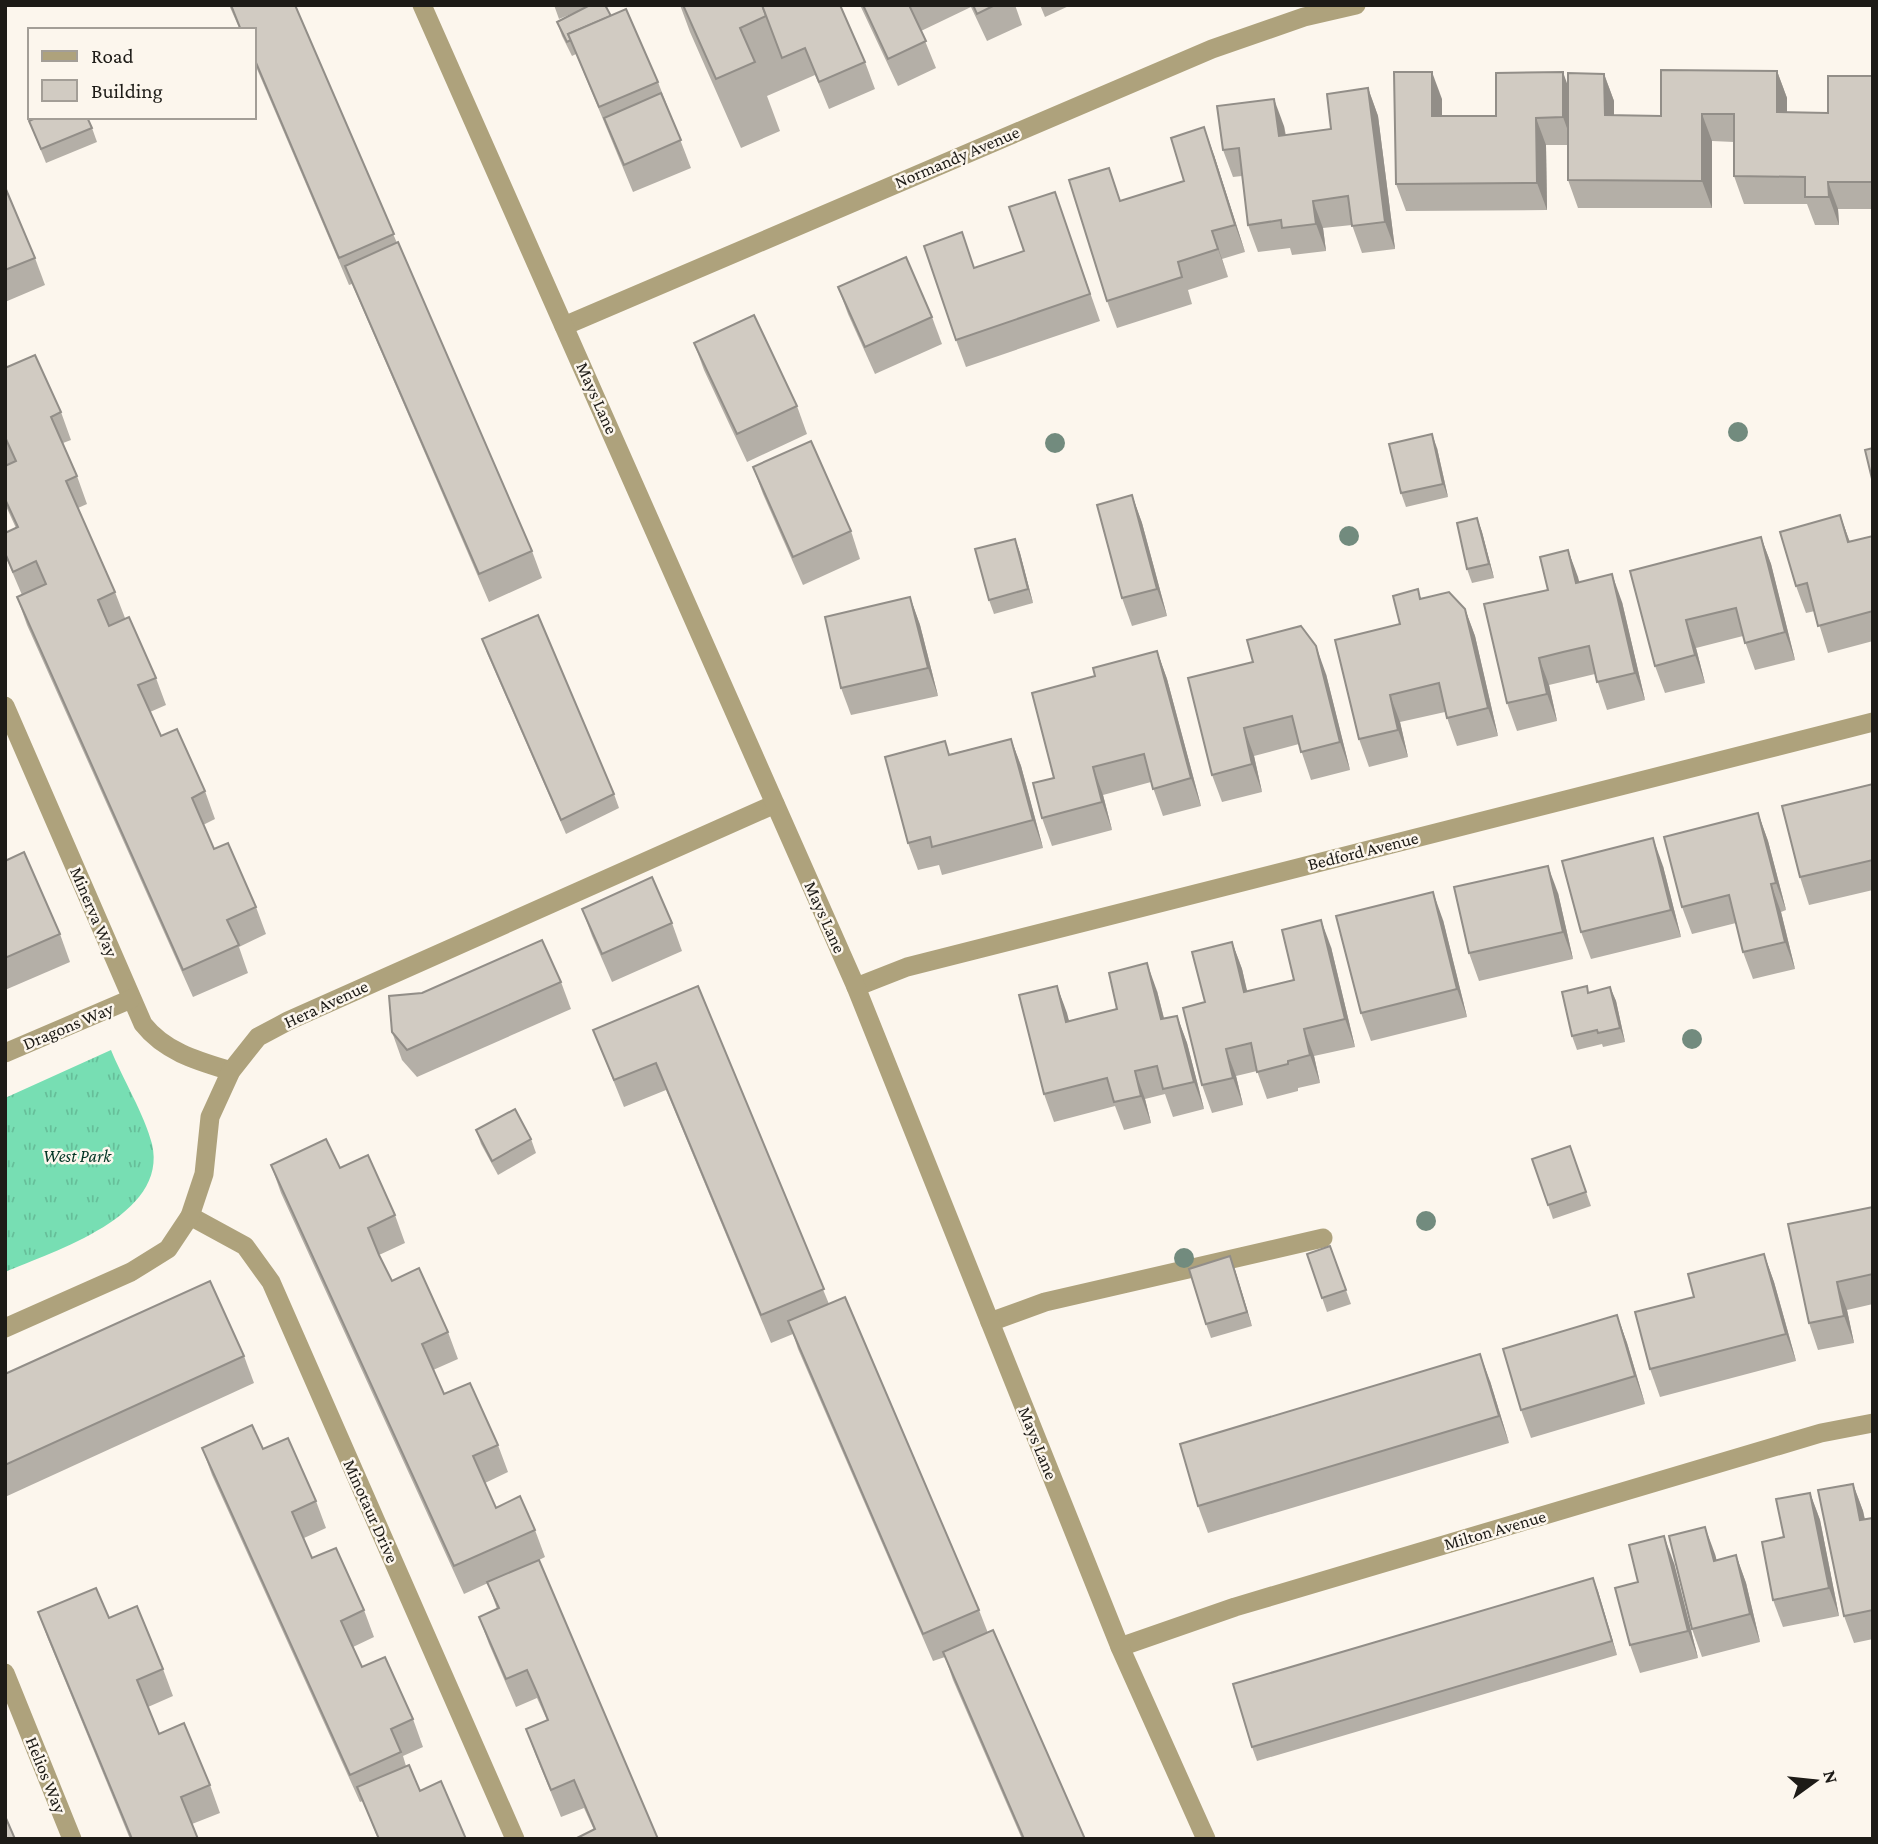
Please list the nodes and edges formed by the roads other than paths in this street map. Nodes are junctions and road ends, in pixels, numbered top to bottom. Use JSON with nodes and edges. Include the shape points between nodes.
{"nodes":[{"id":1,"x":422,"y":5,"type":"edge"},
{"id":2,"x":1356,"y":5,"type":"edge"},
{"id":3,"x":564,"y":326,"type":"junction"},
{"id":4,"x":5,"y":706,"type":"edge"},
{"id":5,"x":1873,"y":722,"type":"edge"},
{"id":6,"x":775,"y":804,"type":"junction"},
{"id":7,"x":856,"y":987,"type":"junction"},
{"id":8,"x":131,"y":999,"type":"junction"},
{"id":9,"x":5,"y":1053,"type":"edge"},
{"id":10,"x":231,"y":1072,"type":"junction"},
{"id":11,"x":190,"y":1216,"type":"junction"},
{"id":12,"x":1323,"y":1238,"type":"dead end"},
{"id":13,"x":990,"y":1322,"type":"junction"},
{"id":14,"x":5,"y":1328,"type":"edge"},
{"id":15,"x":1873,"y":1423,"type":"edge"},
{"id":16,"x":1120,"y":1647,"type":"junction"},
{"id":17,"x":5,"y":1673,"type":"edge"},
{"id":18,"x":72,"y":1839,"type":"edge"},
{"id":19,"x":515,"y":1839,"type":"edge"},
{"id":20,"x":1206,"y":1839,"type":"edge"}],
"edges":[{"from":1,"to":3,"type":"street","name":"Mays Lane"},
{"from":2,"to":3,"type":"street","name":"Normandy Avenue","via":[[1304,17],[1212,49]]},
{"from":3,"to":6,"type":"street","name":"Mays Lane"},
{"from":4,"to":8,"type":"street","name":"Minerva Way"},
{"from":5,"to":7,"type":"street","name":"Bedford Avenue","via":[[907,967]]},
{"from":6,"to":7,"type":"street","name":"Mays Lane"},
{"from":6,"to":10,"type":"street","name":"Hera Avenue","via":[[288,1021],[258,1037]]},
{"from":7,"to":13,"type":"street","name":"Mays Lane"},
{"from":8,"to":9,"type":"street","name":"Dragons Way"},
{"from":8,"to":10,"type":"street","name":"Minerva Way","via":[[143,1024],[165,1045]]},
{"from":10,"to":11,"type":"street","name":"Hera Avenue","via":[[210,1117],[204,1174]]},
{"from":11,"to":14,"type":"street","name":"Hera Avenue","via":[[168,1249],[131,1272]]},
{"from":11,"to":19,"type":"street","name":"Minotaur Drive","via":[[245,1246],[271,1282]]},
{"from":12,"to":13,"type":"street","via":[[1045,1302]]},
{"from":13,"to":16,"type":"street","name":"Mays Lane"},
{"from":15,"to":16,"type":"street","name":"Milton Avenue","via":[[1821,1433],[1235,1607]]},
{"from":16,"to":20,"type":"street","name":"Mays Lane"},
{"from":17,"to":18,"type":"street","name":"Helios Way"}]}
